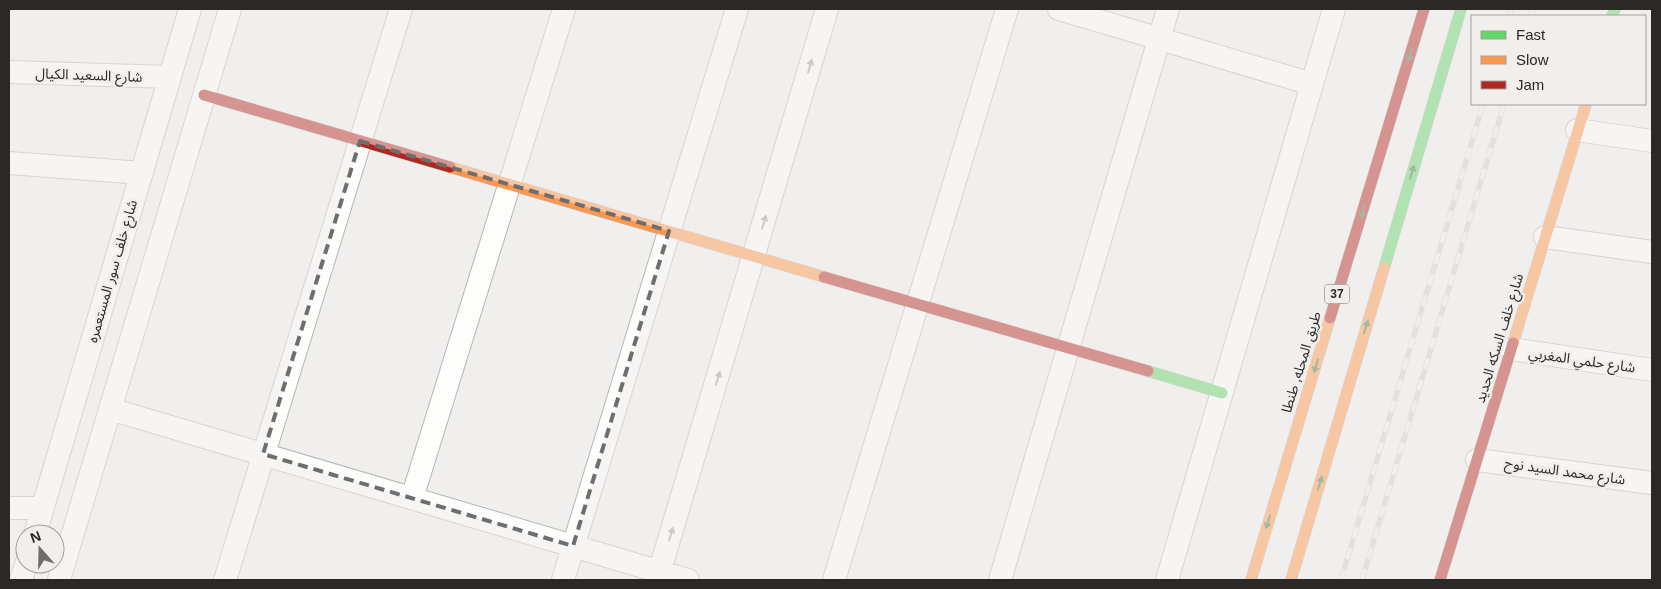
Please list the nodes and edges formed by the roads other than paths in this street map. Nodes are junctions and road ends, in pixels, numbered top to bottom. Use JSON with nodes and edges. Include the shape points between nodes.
{"nodes":[{"id":1,"x":190,"y":9,"type":"edge"},
{"id":2,"x":230,"y":9,"type":"edge"},
{"id":3,"x":401,"y":9,"type":"edge"},
{"id":4,"x":564,"y":9,"type":"edge"},
{"id":5,"x":737,"y":9,"type":"edge"},
{"id":6,"x":827,"y":9,"type":"edge"},
{"id":7,"x":1007,"y":9,"type":"edge"},
{"id":8,"x":1059,"y":9,"type":"edge"},
{"id":9,"x":1168,"y":9,"type":"edge"},
{"id":10,"x":1334,"y":9,"type":"edge"},
{"id":11,"x":1424,"y":9,"type":"edge"},
{"id":12,"x":1461,"y":9,"type":"edge"},
{"id":13,"x":1160,"y":38,"type":"junction"},
{"id":14,"x":9,"y":72,"type":"edge"},
{"id":15,"x":170,"y":77,"type":"junction"},
{"id":16,"x":1312,"y":84,"type":"junction"},
{"id":17,"x":204,"y":95,"type":"junction"},
{"id":18,"x":1586,"y":105,"type":"edge"},
{"id":19,"x":1578,"y":130,"type":"junction"},
{"id":20,"x":360,"y":140,"type":"junction"},
{"id":21,"x":1652,"y":141,"type":"edge"},
{"id":22,"x":9,"y":163,"type":"edge"},
{"id":23,"x":142,"y":173,"type":"junction"},
{"id":24,"x":509,"y":184,"type":"junction"},
{"id":25,"x":669,"y":231,"type":"junction"},
{"id":26,"x":1545,"y":236,"type":"junction"},
{"id":27,"x":1652,"y":252,"type":"edge"},
{"id":28,"x":754,"y":256,"type":"junction"},
{"id":29,"x":917,"y":304,"type":"junction"},
{"id":30,"x":1068,"y":348,"type":"junction"},
{"id":31,"x":1511,"y":349,"type":"junction"},
{"id":32,"x":1652,"y":370,"type":"edge"},
{"id":33,"x":1222,"y":393,"type":"junction"},
{"id":34,"x":110,"y":409,"type":"junction"},
{"id":35,"x":263,"y":454,"type":"junction"},
{"id":36,"x":1477,"y":460,"type":"junction"},
{"id":37,"x":1652,"y":483,"type":"edge"},
{"id":38,"x":412,"y":498,"type":"junction"},
{"id":39,"x":9,"y":508,"type":"edge"},
{"id":40,"x":42,"y":508,"type":"junction"},
{"id":41,"x":38,"y":524,"type":"edge"},
{"id":42,"x":573,"y":546,"type":"junction"},
{"id":43,"x":659,"y":576,"type":"edge"},
{"id":44,"x":59,"y":580,"type":"edge"},
{"id":45,"x":225,"y":580,"type":"edge"},
{"id":46,"x":563,"y":580,"type":"edge"},
{"id":47,"x":688,"y":580,"type":"edge"},
{"id":48,"x":834,"y":580,"type":"edge"},
{"id":49,"x":1000,"y":580,"type":"edge"},
{"id":50,"x":1167,"y":580,"type":"edge"},
{"id":51,"x":1251,"y":580,"type":"edge"},
{"id":52,"x":1291,"y":580,"type":"edge"},
{"id":53,"x":1440,"y":580,"type":"edge"}],
"edges":[{"from":1,"to":15,"type":"street","name":"شارع خلف سور المستعمره"},
{"from":2,"to":17,"type":"street"},
{"from":3,"to":20,"type":"street"},
{"from":4,"to":24,"type":"street"},
{"from":5,"to":25,"type":"street"},
{"from":28,"to":6,"type":"street","one_way":true},
{"from":7,"to":29,"type":"street"},
{"from":8,"to":13,"type":"street"},
{"from":9,"to":13,"type":"street"},
{"from":10,"to":16,"type":"street"},
{"from":11,"to":51,"type":"street","name":"طريق المحله, طنطا","number":"37","one_way":true},
{"from":52,"to":12,"type":"street","one_way":true},
{"from":13,"to":16,"type":"street"},
{"from":13,"to":30,"type":"street"},
{"from":14,"to":15,"type":"street","name":"شارع السعيد الكيال"},
{"from":15,"to":23,"type":"street","name":"شارع خلف سور المستعمره"},
{"from":16,"to":33,"type":"street"},
{"from":17,"to":20,"type":"street"},
{"from":17,"to":34,"type":"street"},
{"from":18,"to":19,"type":"street","name":"شارع خلف السكه الحديد"},
{"from":19,"to":21,"type":"street"},
{"from":19,"to":26,"type":"street","name":"شارع خلف السكه الحديد"},
{"from":20,"to":24,"type":"street"},
{"from":20,"to":35,"type":"street"},
{"from":22,"to":23,"type":"street"},
{"from":23,"to":40,"type":"street","name":"شارع خلف سور المستعمره"},
{"from":24,"to":25,"type":"street"},
{"from":24,"to":38,"type":"street"},
{"from":25,"to":28,"type":"street"},
{"from":25,"to":42,"type":"street"},
{"from":26,"to":27,"type":"street"},
{"from":26,"to":31,"type":"street","name":"شارع خلف السكه الحديد"},
{"from":28,"to":29,"type":"street"},
{"from":43,"to":28,"type":"street","one_way":true},
{"from":29,"to":30,"type":"street"},
{"from":29,"to":48,"type":"street"},
{"from":30,"to":33,"type":"street"},
{"from":30,"to":49,"type":"street"},
{"from":31,"to":32,"type":"street","name":"شارع حلمي المغربي"},
{"from":31,"to":36,"type":"street","name":"شارع خلف السكه الحديد"},
{"from":33,"to":50,"type":"street"},
{"from":34,"to":35,"type":"street"},
{"from":34,"to":44,"type":"street"},
{"from":35,"to":38,"type":"street"},
{"from":35,"to":45,"type":"street"},
{"from":36,"to":37,"type":"street","name":"شارع محمد السيد نوح"},
{"from":36,"to":53,"type":"street","name":"شارع خلف السكه الحديد"},
{"from":38,"to":42,"type":"street"},
{"from":39,"to":40,"type":"street"},
{"from":40,"to":41,"type":"street","name":"شارع خلف سور المستعمره"},
{"from":42,"to":43,"type":"street"},
{"from":42,"to":46,"type":"street"},
{"from":43,"to":47,"type":"street"}]}
